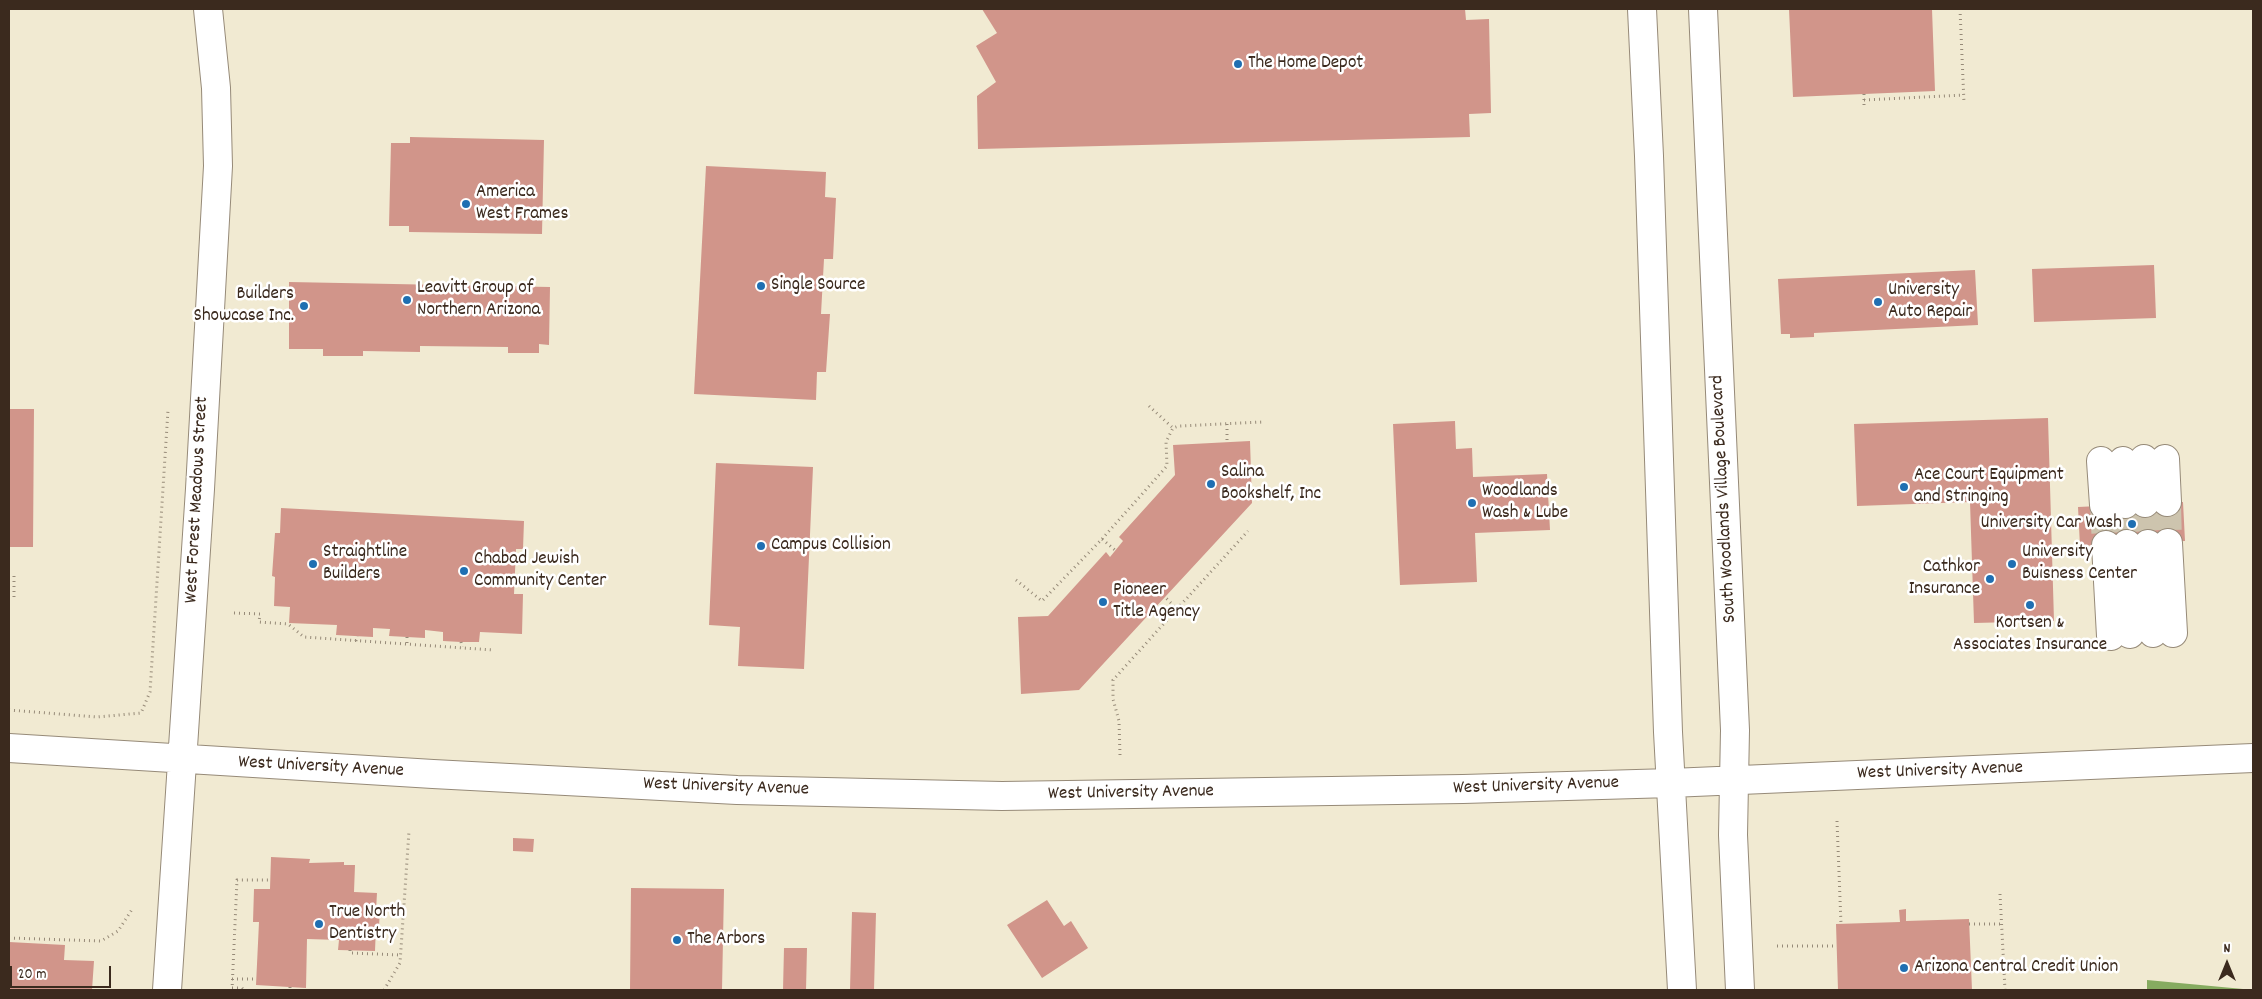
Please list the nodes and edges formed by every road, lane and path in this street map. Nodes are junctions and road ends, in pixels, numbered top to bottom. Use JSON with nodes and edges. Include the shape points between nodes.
{"nodes":[{"id":1,"x":208,"y":9,"type":"edge"},
{"id":2,"x":1642,"y":9,"type":"edge"},
{"id":3,"x":1703,"y":9,"type":"edge"},
{"id":4,"x":1960,"y":9,"type":"edge"},
{"id":5,"x":1864,"y":94,"type":"dead end"},
{"id":6,"x":1964,"y":95,"type":"junction"},
{"id":7,"x":1864,"y":100,"type":"junction"},
{"id":8,"x":1964,"y":103,"type":"dead end"},
{"id":9,"x":1864,"y":107,"type":"dead end"},
{"id":10,"x":1149,"y":406,"type":"dead end"},
{"id":11,"x":168,"y":410,"type":"dead end"},
{"id":12,"x":1263,"y":422,"type":"dead end"},
{"id":13,"x":1227,"y":424,"type":"junction"},
{"id":14,"x":1173,"y":428,"type":"junction"},
{"id":15,"x":1227,"y":442,"type":"dead end"},
{"id":16,"x":2133,"y":460,"type":"joint"},
{"id":17,"x":1248,"y":531,"type":"dead end"},
{"id":18,"x":1102,"y":539,"type":"junction"},
{"id":19,"x":1115,"y":550,"type":"dead end"},
{"id":20,"x":9,"y":576,"type":"edge"},
{"id":21,"x":1016,"y":580,"type":"dead end"},
{"id":22,"x":1165,"y":598,"type":"dead end"},
{"id":23,"x":14,"y":601,"type":"dead end"},
{"id":24,"x":1177,"y":609,"type":"junction"},
{"id":25,"x":234,"y":613,"type":"dead end"},
{"id":26,"x":2142,"y":634,"type":"joint"},
{"id":27,"x":356,"y":636,"type":"dead end"},
{"id":28,"x":407,"y":637,"type":"dead end"},
{"id":29,"x":356,"y":640,"type":"junction"},
{"id":30,"x":461,"y":642,"type":"dead end"},
{"id":31,"x":407,"y":644,"type":"junction"},
{"id":32,"x":462,"y":647,"type":"junction"},
{"id":33,"x":493,"y":650,"type":"dead end"},
{"id":34,"x":9,"y":710,"type":"edge"},
{"id":35,"x":9,"y":748,"type":"edge"},
{"id":36,"x":1120,"y":755,"type":"dead end"},
{"id":37,"x":2253,"y":758,"type":"edge"},
{"id":38,"x":183,"y":759,"type":"junction"},
{"id":39,"x":1734,"y":780,"type":"junction"},
{"id":40,"x":1671,"y":783,"type":"junction"},
{"id":41,"x":1837,"y":821,"type":"dead end"},
{"id":42,"x":409,"y":831,"type":"dead end"},
{"id":43,"x":270,"y":880,"type":"dead end"},
{"id":44,"x":2000,"y":894,"type":"dead end"},
{"id":45,"x":133,"y":908,"type":"dead end"},
{"id":46,"x":1841,"y":924,"type":"dead end"},
{"id":47,"x":1970,"y":924,"type":"dead end"},
{"id":48,"x":2002,"y":924,"type":"junction"},
{"id":49,"x":9,"y":938,"type":"edge"},
{"id":50,"x":1777,"y":946,"type":"dead end"},
{"id":51,"x":1837,"y":946,"type":"dead end"},
{"id":52,"x":350,"y":950,"type":"dead end"},
{"id":53,"x":401,"y":955,"type":"junction"},
{"id":54,"x":232,"y":979,"type":"junction"},
{"id":55,"x":255,"y":979,"type":"dead end"},
{"id":56,"x":232,"y":989,"type":"edge"},
{"id":57,"x":167,"y":990,"type":"edge"},
{"id":58,"x":244,"y":990,"type":"edge"},
{"id":59,"x":384,"y":990,"type":"edge"},
{"id":60,"x":1682,"y":990,"type":"edge"},
{"id":61,"x":1740,"y":990,"type":"edge"},
{"id":62,"x":2005,"y":990,"type":"edge"}],
"edges":[{"from":1,"to":38,"type":"street","name":"West Forest Meadows Street","via":[[216,88],[218,166]]},
{"from":2,"to":40,"type":"street"},
{"from":3,"to":39,"type":"street","name":"South Woodlands Village Boulevard","via":[[1735,720]]},
{"from":4,"to":6,"type":"path"},
{"from":5,"to":7,"type":"path"},
{"from":6,"to":7,"type":"path"},
{"from":6,"to":8,"type":"path"},
{"from":7,"to":9,"type":"path"},
{"from":10,"to":14,"type":"path"},
{"from":11,"to":34,"type":"path","via":[[150,692],[141,713],[97,717]]},
{"from":12,"to":13,"type":"path"},
{"from":13,"to":14,"type":"path"},
{"from":13,"to":15,"type":"path"},
{"from":14,"to":18,"type":"path","via":[[1166,442],[1167,466]]},
{"from":16,"to":16,"type":"street","via":[[2135,504]]},
{"from":17,"to":24,"type":"path"},
{"from":18,"to":19,"type":"path"},
{"from":18,"to":21,"type":"path","via":[[1042,601]]},
{"from":20,"to":23,"type":"path","via":[[14,576]]},
{"from":22,"to":24,"type":"path"},
{"from":24,"to":36,"type":"path","via":[[1113,680]]},
{"from":25,"to":29,"type":"path","via":[[260,614],[259,622],[288,624],[304,637]]},
{"from":26,"to":26,"type":"street","via":[[2137,544]]},
{"from":27,"to":29,"type":"path"},
{"from":28,"to":31,"type":"path"},
{"from":29,"to":31,"type":"path"},
{"from":30,"to":32,"type":"path"},
{"from":31,"to":32,"type":"path"},
{"from":32,"to":33,"type":"path"},
{"from":35,"to":38,"type":"street","name":"West University Avenue"},
{"from":37,"to":39,"type":"street","name":"West University Avenue"},
{"from":38,"to":40,"type":"street","name":"West University Avenue","via":[[737,790],[982,795]]},
{"from":38,"to":57,"type":"street","name":"West Forest Meadows Street"},
{"from":39,"to":40,"type":"street","name":"West University Avenue"},
{"from":39,"to":61,"type":"street","name":"South Woodlands Village Boulevard","via":[[1733,835]]},
{"from":40,"to":60,"type":"street"},
{"from":41,"to":46,"type":"path"},
{"from":42,"to":53,"type":"path"},
{"from":43,"to":54,"type":"path","via":[[238,880]]},
{"from":44,"to":48,"type":"path"},
{"from":45,"to":49,"type":"path","via":[[118,931],[101,941]]},
{"from":47,"to":48,"type":"path"},
{"from":48,"to":62,"type":"path"},
{"from":50,"to":51,"type":"path"},
{"from":52,"to":53,"type":"path","via":[[350,953]]},
{"from":53,"to":59,"type":"path","via":[[400,963]]},
{"from":54,"to":55,"type":"path"},
{"from":54,"to":56,"type":"path"},
{"from":56,"to":58,"type":"path"}]}
